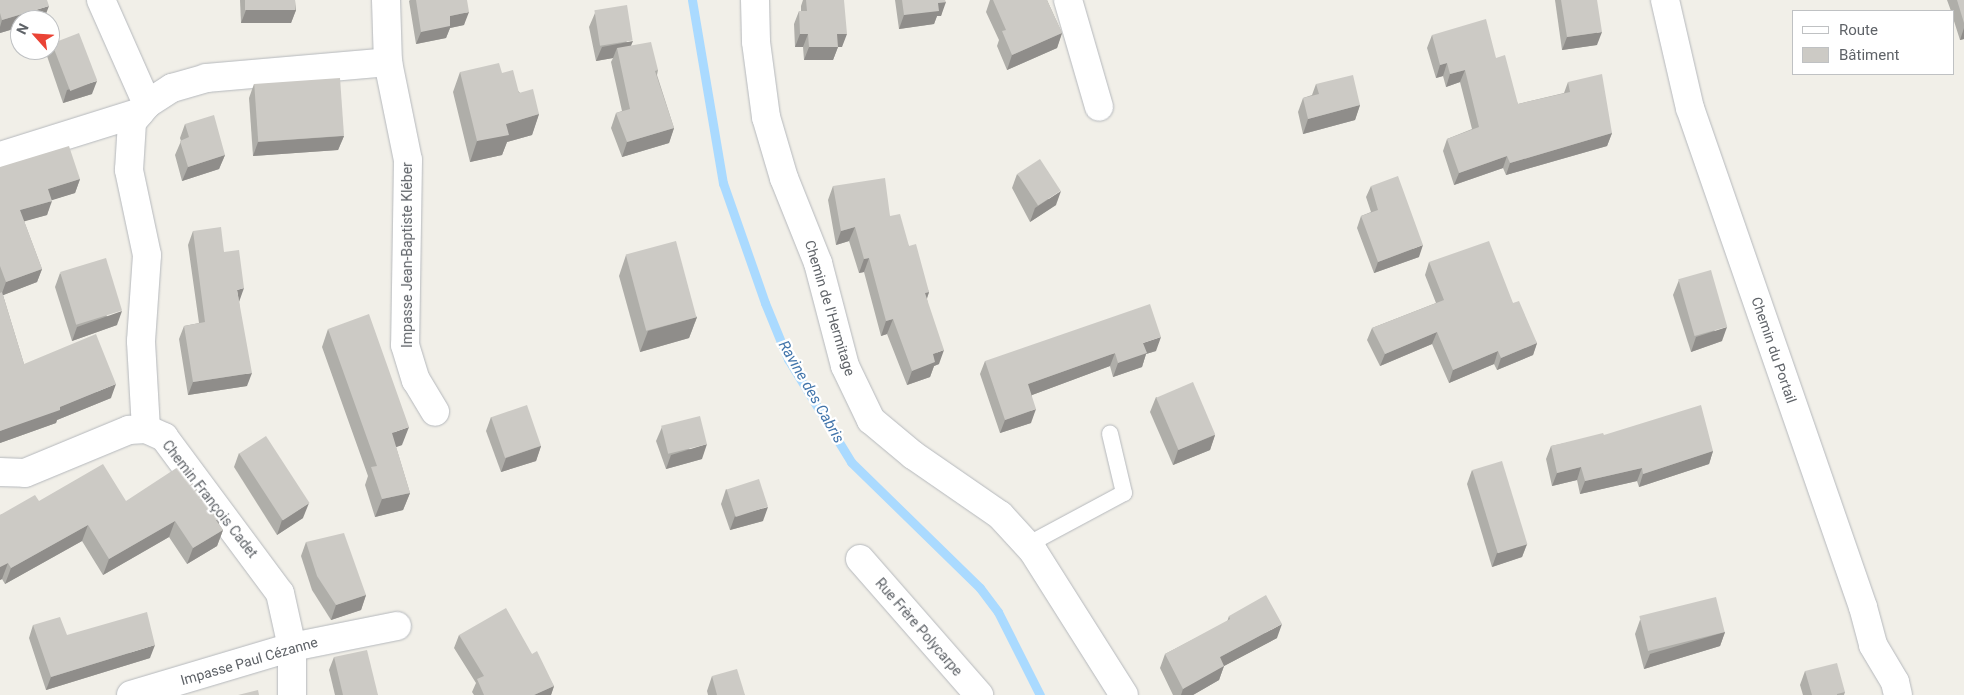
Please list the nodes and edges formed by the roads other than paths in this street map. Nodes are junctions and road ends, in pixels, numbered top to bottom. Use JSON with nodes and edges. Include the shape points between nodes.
{"nodes":[{"id":1,"x":101,"y":0,"type":"edge"},
{"id":2,"x":386,"y":0,"type":"edge"},
{"id":3,"x":755,"y":0,"type":"edge"},
{"id":4,"x":1068,"y":0,"type":"edge"},
{"id":5,"x":1665,"y":0,"type":"edge"},
{"id":6,"x":388,"y":62,"type":"junction"},
{"id":7,"x":1099,"y":107,"type":"dead end"},
{"id":8,"x":143,"y":108,"type":"junction"},
{"id":9,"x":0,"y":156,"type":"edge"},
{"id":10,"x":435,"y":412,"type":"dead end"},
{"id":11,"x":146,"y":429,"type":"junction"},
{"id":12,"x":1110,"y":434,"type":"dead end"},
{"id":13,"x":12,"y":472,"type":"edge"},
{"id":14,"x":0,"y":492,"type":"edge"},
{"id":15,"x":1027,"y":544,"type":"junction"},
{"id":16,"x":860,"y":559,"type":"dead end"},
{"id":17,"x":397,"y":626,"type":"dead end"},
{"id":18,"x":292,"y":646,"type":"junction"},
{"id":19,"x":131,"y":695,"type":"edge"},
{"id":20,"x":292,"y":695,"type":"edge"},
{"id":21,"x":979,"y":695,"type":"edge"},
{"id":22,"x":1124,"y":695,"type":"edge"},
{"id":23,"x":1898,"y":695,"type":"edge"}],
"edges":[{"from":1,"to":8,"type":"street"},
{"from":2,"to":6,"type":"street","name":"Impasse Jean-Baptiste Kléber"},
{"from":3,"to":15,"type":"street","name":"Chemin de l'Hermitage","via":[[756,42],[766,117],[784,178],[818,263],[845,366],[871,420],[913,455],[1000,516]]},
{"from":4,"to":7,"type":"street"},
{"from":5,"to":23,"type":"street","name":"Chemin du Portail","via":[[1690,108],[1863,607],[1873,645]]},
{"from":6,"to":8,"type":"street","via":[[206,78],[172,88]]},
{"from":6,"to":10,"type":"street","name":"Impasse Jean-Baptiste Kléber","via":[[408,160],[405,345],[416,380]]},
{"from":8,"to":9,"type":"street"},
{"from":8,"to":11,"type":"street","via":[[132,122],[128,161],[147,255],[141,341]]},
{"from":11,"to":13,"type":"street","via":[[129,430]]},
{"from":11,"to":18,"type":"street","name":"Chemin François Cadet","via":[[164,436],[180,454],[280,593]]},
{"from":12,"to":15,"type":"lane","via":[[1124,493]]},
{"from":13,"to":14,"type":"street"},
{"from":15,"to":22,"type":"street","name":"Chemin de l'Hermitage"},
{"from":16,"to":21,"type":"street","name":"Rue Frère Polycarpe"},
{"from":17,"to":18,"type":"street","name":"Impasse Paul Cézanne"},
{"from":18,"to":19,"type":"street","name":"Impasse Paul Cézanne"},
{"from":18,"to":20,"type":"street","name":"Chemin François Cadet"}]}
